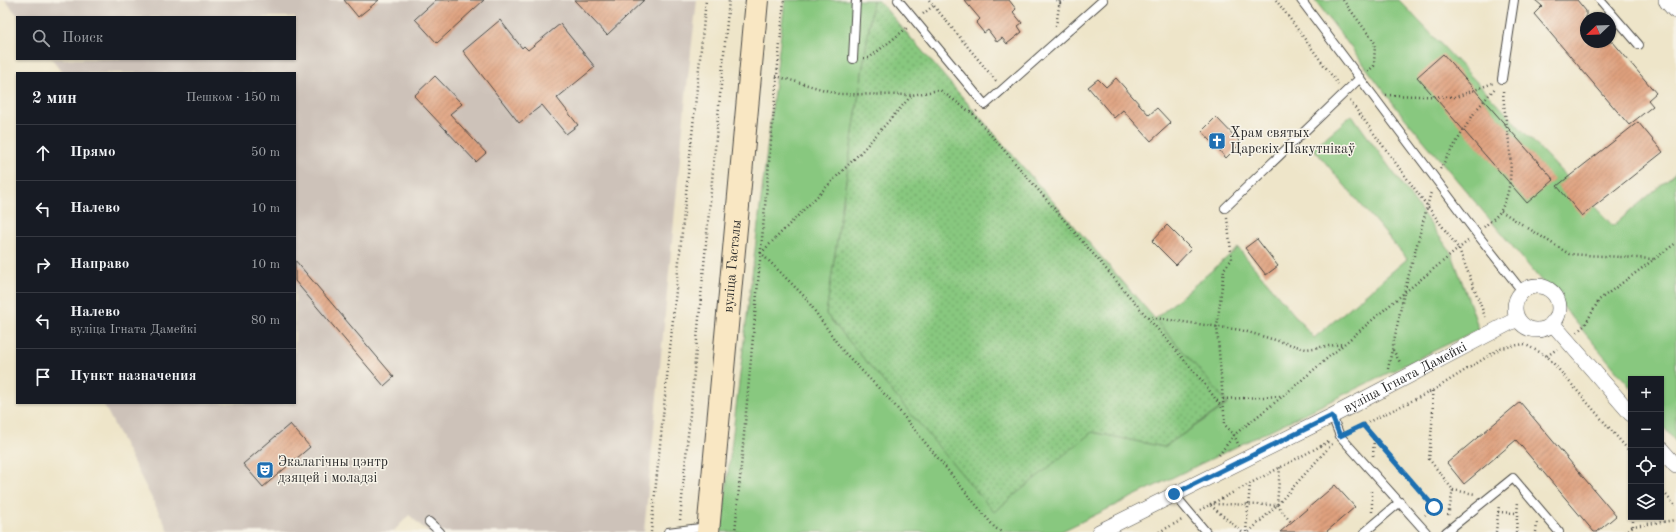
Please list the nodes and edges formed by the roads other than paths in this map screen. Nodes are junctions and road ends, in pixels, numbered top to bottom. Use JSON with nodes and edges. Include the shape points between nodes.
{"nodes":[{"id":1,"x":757,"y":0,"type":"edge"},
{"id":2,"x":856,"y":0,"type":"edge"},
{"id":3,"x":898,"y":0,"type":"edge"},
{"id":4,"x":1103,"y":0,"type":"edge"},
{"id":5,"x":1302,"y":0,"type":"edge"},
{"id":6,"x":1514,"y":0,"type":"edge"},
{"id":7,"x":1600,"y":0,"type":"edge"},
{"id":8,"x":1668,"y":0,"type":"edge"},
{"id":9,"x":1676,"y":9,"type":"edge"},
{"id":10,"x":1638,"y":45,"type":"dead end"},
{"id":11,"x":853,"y":59,"type":"road end"},
{"id":12,"x":1360,"y":78,"type":"junction"},
{"id":13,"x":1502,"y":79,"type":"road end"},
{"id":14,"x":1225,"y":208,"type":"road end"},
{"id":15,"x":1522,"y":291,"type":"junction"},
{"id":16,"x":1518,"y":319,"type":"junction"},
{"id":17,"x":1552,"y":324,"type":"junction"},
{"id":18,"x":1629,"y":412,"type":"edge"},
{"id":19,"x":1332,"y":416,"type":"junction"},
{"id":20,"x":1664,"y":452,"type":"edge"},
{"id":21,"x":1676,"y":466,"type":"edge"},
{"id":22,"x":1174,"y":494,"type":"junction"},
{"id":23,"x":1400,"y":502,"type":"junction"},
{"id":24,"x":429,"y":522,"type":"dead end"},
{"id":25,"x":708,"y":529,"type":"edge"},
{"id":26,"x":440,"y":532,"type":"edge"},
{"id":27,"x":668,"y":532,"type":"edge"},
{"id":28,"x":1099,"y":532,"type":"edge"},
{"id":29,"x":1206,"y":532,"type":"edge"},
{"id":30,"x":1366,"y":532,"type":"edge"},
{"id":31,"x":1426,"y":532,"type":"edge"},
{"id":32,"x":1446,"y":532,"type":"edge"},
{"id":33,"x":1559,"y":532,"type":"edge"}],
"edges":[{"from":1,"to":25,"type":"main road","name":"вуліца Гастэлы"},
{"from":2,"to":11,"type":"lane"},
{"from":3,"to":4,"type":"lane","via":[[985,105]]},
{"from":5,"to":12,"type":"lane"},
{"from":6,"to":13,"type":"lane"},
{"from":7,"to":10,"type":"lane"},
{"from":8,"to":9,"type":"street"},
{"from":12,"to":14,"type":"lane"},
{"from":12,"to":15,"type":"lane"},
{"from":15,"to":16,"type":"street","via":[[1516,299],[1514,309]]},
{"from":15,"to":17,"type":"street","via":[[1540,286],[1556,297],[1559,306]]},
{"from":16,"to":17,"type":"street","via":[[1524,327],[1534,330],[1544,329]]},
{"from":16,"to":19,"type":"street","name":"вуліца Ігната Дамейкі"},
{"from":17,"to":18,"type":"street"},
{"from":19,"to":22,"type":"street","name":"вуліца Ігната Дамейкі"},
{"from":19,"to":23,"type":"lane","via":[[1340,436]]},
{"from":20,"to":21,"type":"street"},
{"from":22,"to":28,"type":"street","name":"вуліца Ігната Дамейкі"},
{"from":22,"to":29,"type":"lane"},
{"from":23,"to":30,"type":"lane"},
{"from":23,"to":31,"type":"lane"},
{"from":24,"to":26,"type":"lane"},
{"from":25,"to":27,"type":"lane"},
{"from":32,"to":33,"type":"lane","via":[[1512,478]]}]}
